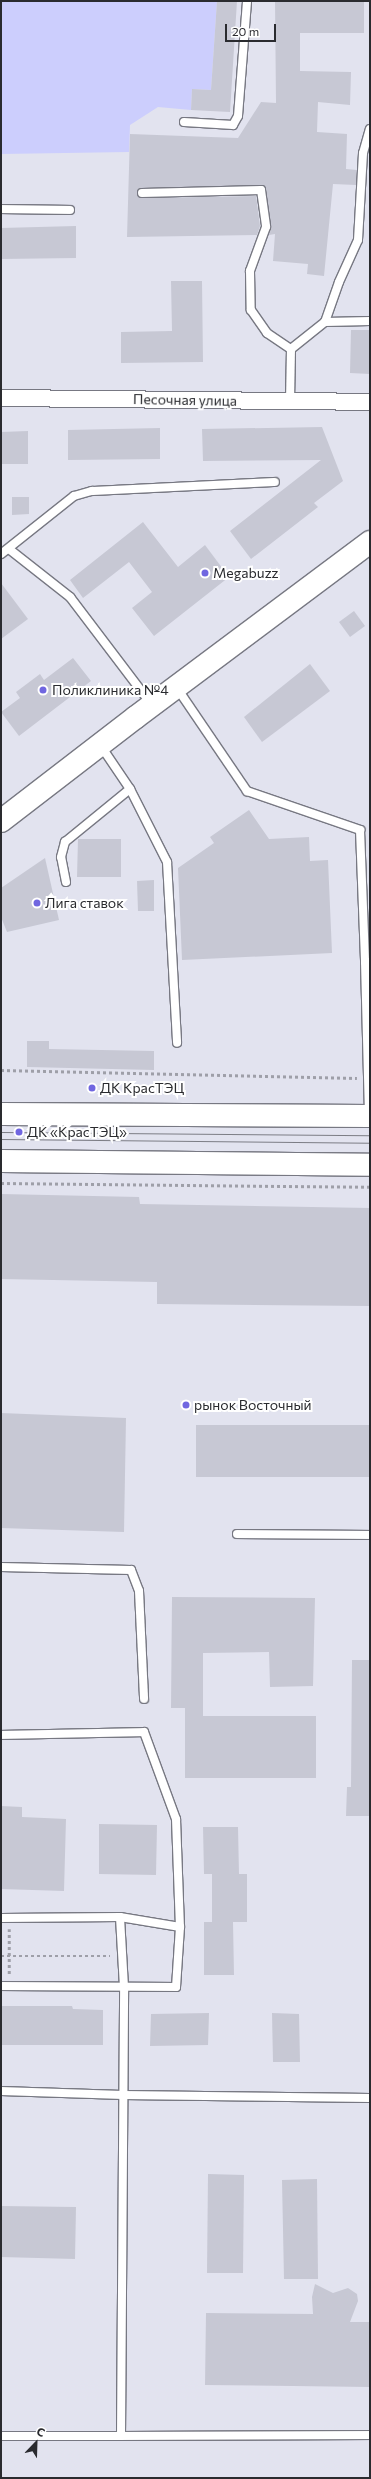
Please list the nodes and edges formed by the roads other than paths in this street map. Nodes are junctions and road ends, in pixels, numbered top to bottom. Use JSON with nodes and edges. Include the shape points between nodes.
{"nodes":[{"id":1,"x":247,"y":1,"type":"edge"},
{"id":2,"x":184,"y":122,"type":"dead end"},
{"id":3,"x":370,"y":129,"type":"edge"},
{"id":4,"x":142,"y":192,"type":"dead end"},
{"id":5,"x":1,"y":209,"type":"edge"},
{"id":6,"x":70,"y":210,"type":"dead end"},
{"id":7,"x":370,"y":321,"type":"edge"},
{"id":8,"x":325,"y":322,"type":"junction"},
{"id":9,"x":291,"y":349,"type":"junction"},
{"id":10,"x":1,"y":398,"type":"edge"},
{"id":11,"x":290,"y":401,"type":"junction"},
{"id":12,"x":370,"y":402,"type":"edge"},
{"id":13,"x":275,"y":482,"type":"dead end"},
{"id":14,"x":370,"y":542,"type":"edge"},
{"id":15,"x":9,"y":549,"type":"junction"},
{"id":16,"x":1,"y":554,"type":"edge"},
{"id":17,"x":177,"y":687,"type":"junction"},
{"id":18,"x":152,"y":705,"type":"junction"},
{"id":19,"x":100,"y":745,"type":"junction"},
{"id":20,"x":130,"y":789,"type":"junction"},
{"id":21,"x":1,"y":821,"type":"edge"},
{"id":22,"x":66,"y":882,"type":"dead end"},
{"id":23,"x":367,"y":922,"type":"edge"},
{"id":24,"x":367,"y":962,"type":"edge"},
{"id":25,"x":177,"y":1043,"type":"dead end"},
{"id":26,"x":369,"y":1079,"type":"edge"},
{"id":27,"x":1,"y":1114,"type":"edge"},
{"id":28,"x":370,"y":1116,"type":"edge"},
{"id":29,"x":1,"y":1161,"type":"edge"},
{"id":30,"x":370,"y":1165,"type":"edge"},
{"id":31,"x":237,"y":1534,"type":"dead end"},
{"id":32,"x":370,"y":1535,"type":"edge"},
{"id":33,"x":1,"y":1567,"type":"edge"},
{"id":34,"x":144,"y":1699,"type":"dead end"},
{"id":35,"x":1,"y":1735,"type":"edge"},
{"id":36,"x":120,"y":1917,"type":"junction"},
{"id":37,"x":5,"y":1918,"type":"edge"},
{"id":38,"x":180,"y":1927,"type":"junction"},
{"id":39,"x":5,"y":1986,"type":"edge"},
{"id":40,"x":124,"y":1987,"type":"junction"},
{"id":41,"x":1,"y":2091,"type":"edge"},
{"id":42,"x":123,"y":2095,"type":"junction"},
{"id":43,"x":370,"y":2098,"type":"edge"},
{"id":44,"x":370,"y":2435,"type":"edge"},
{"id":45,"x":1,"y":2436,"type":"edge"},
{"id":46,"x":121,"y":2436,"type":"junction"}],
"edges":[{"from":1,"to":2,"type":"lane","via":[[238,116],[233,125]]},
{"from":3,"to":8,"type":"lane","via":[[364,152],[358,240]]},
{"from":4,"to":9,"type":"lane","via":[[261,190],[266,227],[250,271],[251,310],[267,333]]},
{"from":5,"to":6,"type":"lane"},
{"from":7,"to":8,"type":"lane"},
{"from":8,"to":9,"type":"lane"},
{"from":9,"to":11,"type":"lane"},
{"from":10,"to":11,"type":"street","name":"Песочная улица"},
{"from":11,"to":12,"type":"street","name":"Песочная улица"},
{"from":13,"to":15,"type":"lane","via":[[92,491],[74,496]]},
{"from":14,"to":17,"type":"main road"},
{"from":15,"to":16,"type":"lane"},
{"from":15,"to":18,"type":"lane","via":[[70,597]]},
{"from":17,"to":18,"type":"main road"},
{"from":17,"to":23,"type":"lane","via":[[247,790],[360,830]]},
{"from":18,"to":19,"type":"main road"},
{"from":19,"to":20,"type":"lane"},
{"from":19,"to":21,"type":"main road"},
{"from":20,"to":22,"type":"lane","via":[[65,842],[61,856]]},
{"from":20,"to":25,"type":"lane","via":[[167,862]]},
{"from":23,"to":24,"type":"lane"},
{"from":24,"to":26,"type":"lane"},
{"from":26,"to":28,"type":"lane"},
{"from":27,"to":28,"type":"main road"},
{"from":29,"to":30,"type":"main road"},
{"from":31,"to":32,"type":"lane"},
{"from":33,"to":34,"type":"lane","via":[[131,1570],[139,1591]]},
{"from":35,"to":38,"type":"lane","via":[[144,1732],[176,1819]]},
{"from":36,"to":37,"type":"lane"},
{"from":36,"to":38,"type":"lane"},
{"from":36,"to":40,"type":"lane"},
{"from":38,"to":40,"type":"lane","via":[[176,1988]]},
{"from":39,"to":40,"type":"lane"},
{"from":40,"to":42,"type":"lane"},
{"from":41,"to":42,"type":"lane"},
{"from":42,"to":43,"type":"lane"},
{"from":42,"to":46,"type":"lane"},
{"from":44,"to":46,"type":"lane"},
{"from":45,"to":46,"type":"lane"}]}
